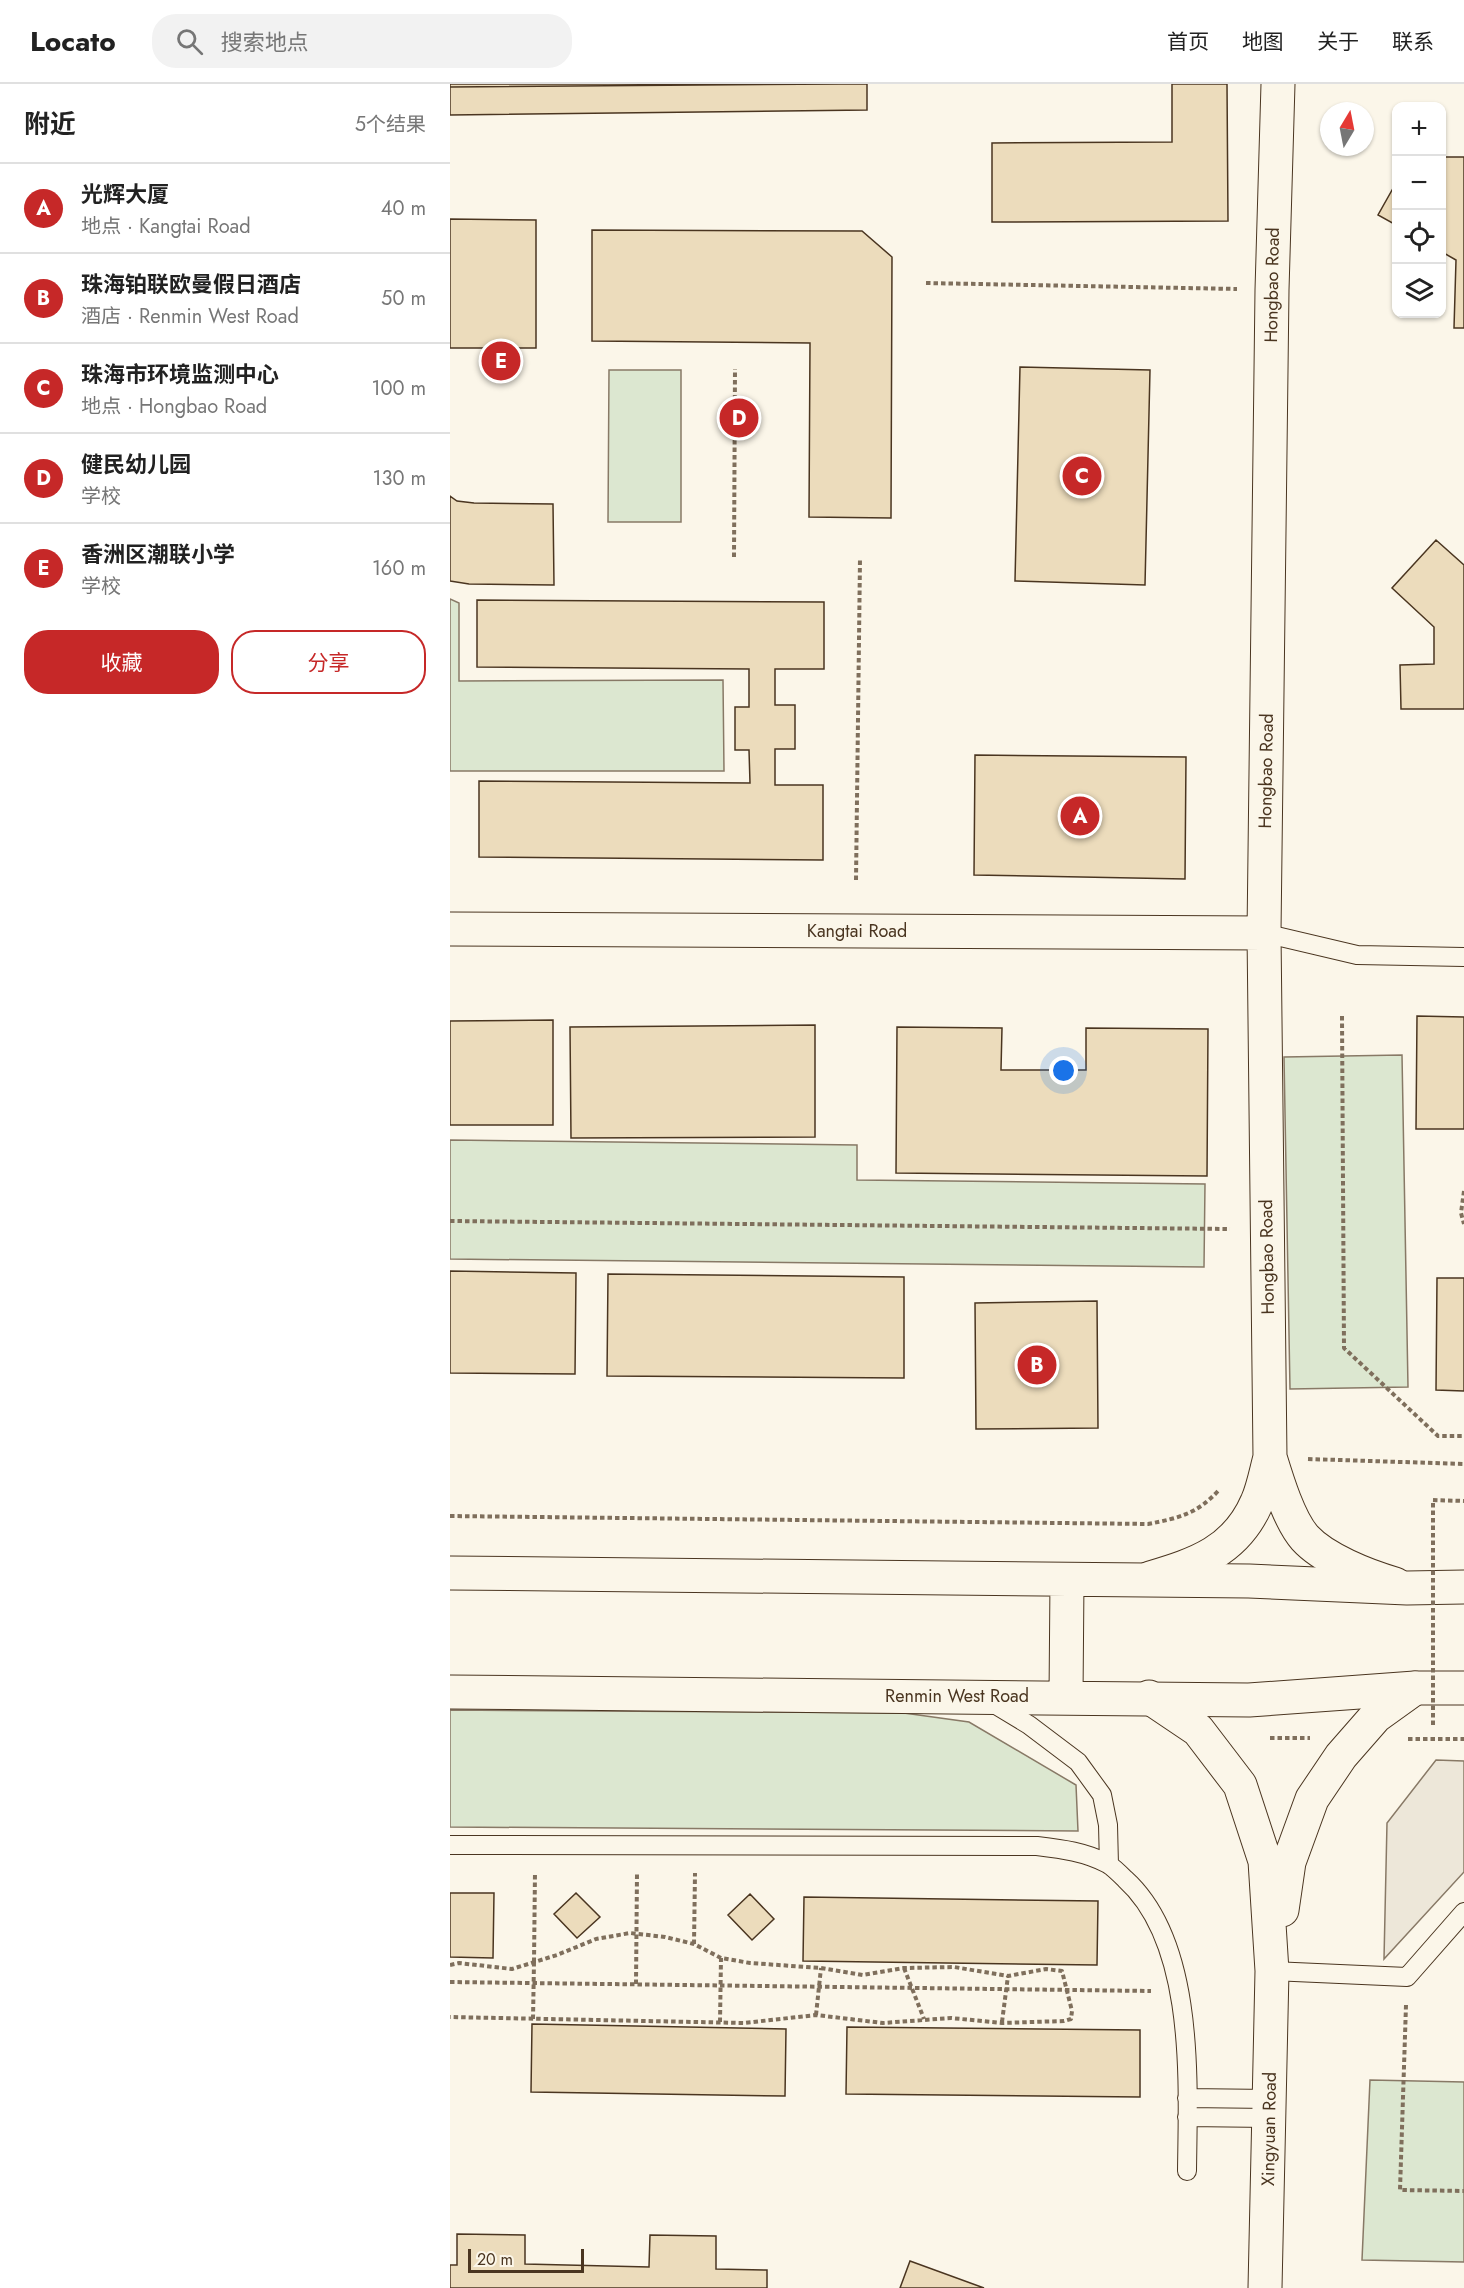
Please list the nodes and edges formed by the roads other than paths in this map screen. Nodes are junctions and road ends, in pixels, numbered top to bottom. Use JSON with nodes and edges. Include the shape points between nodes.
{"nodes":[{"id":1,"x":1278,"y":84,"type":"edge"},
{"id":2,"x":450,"y":929,"type":"edge"},
{"id":3,"x":1264,"y":933,"type":"junction"},
{"id":4,"x":1464,"y":957,"type":"edge"},
{"id":5,"x":1270,"y":1457,"type":"junction"},
{"id":6,"x":450,"y":1573,"type":"edge"},
{"id":7,"x":1067,"y":1580,"type":"junction"},
{"id":8,"x":1140,"y":1581,"type":"junction"},
{"id":9,"x":1464,"y":1587,"type":"edge"},
{"id":10,"x":1407,"y":1588,"type":"junction"},
{"id":11,"x":1415,"y":1688,"type":"junction"},
{"id":12,"x":1464,"y":1688,"type":"edge"},
{"id":13,"x":450,"y":1692,"type":"edge"},
{"id":14,"x":982,"y":1697,"type":"junction"},
{"id":15,"x":1066,"y":1697,"type":"junction"},
{"id":16,"x":1149,"y":1698,"type":"junction"},
{"id":17,"x":450,"y":1845,"type":"edge"},
{"id":18,"x":1109,"y":1865,"type":"junction"},
{"id":19,"x":1464,"y":1912,"type":"edge"},
{"id":20,"x":1272,"y":1971,"type":"junction"},
{"id":21,"x":1186,"y":2098,"type":"junction"},
{"id":22,"x":1269,"y":2109,"type":"junction"},
{"id":23,"x":1187,"y":2116,"type":"junction"},
{"id":24,"x":1187,"y":2171,"type":"dead end"},
{"id":25,"x":1265,"y":2288,"type":"edge"}],
"edges":[{"from":1,"to":3,"type":"street","name":"Hongbao Road"},
{"from":2,"to":3,"type":"street","name":"Kangtai Road"},
{"from":3,"to":4,"type":"lane","via":[[1357,955]]},
{"from":3,"to":5,"type":"street","name":"Hongbao Road"},
{"from":5,"to":8,"type":"street","name":"Hongbao Road","via":[[1257,1503],[1239,1531],[1210,1557]]},
{"from":5,"to":10,"type":"street","name":"Hongbao Road","via":[[1283,1499],[1305,1538],[1335,1560]]},
{"from":6,"to":7,"type":"street"},
{"from":7,"to":8,"type":"street"},
{"from":7,"to":15,"type":"street"},
{"from":8,"to":10,"type":"street"},
{"from":9,"to":10,"type":"street"},
{"from":11,"to":12,"type":"street","name":"Renmin West Road"},
{"from":11,"to":16,"type":"street","name":"Renmin West Road","via":[[1250,1700]]},
{"from":11,"to":20,"type":"street","name":"Xingyuan Road","via":[[1376,1716],[1341,1756],[1312,1799],[1289,1862]]},
{"from":13,"to":14,"type":"street","name":"Renmin West Road"},
{"from":14,"to":15,"type":"street","name":"Renmin West Road"},
{"from":14,"to":18,"type":"lane","via":[[1029,1725],[1077,1762],[1102,1795]]},
{"from":15,"to":16,"type":"street","name":"Renmin West Road"},
{"from":16,"to":20,"type":"street","name":"Xingyuan Road","via":[[1198,1730],[1240,1785],[1265,1861]]},
{"from":17,"to":18,"type":"lane","via":[[1037,1846],[1074,1851]]},
{"from":18,"to":21,"type":"lane","via":[[1139,1891],[1160,1926],[1177,1975]]},
{"from":19,"to":20,"type":"lane","via":[[1407,1977]]},
{"from":20,"to":22,"type":"street","name":"Xingyuan Road"},
{"from":21,"to":22,"type":"lane"},
{"from":21,"to":23,"type":"lane"},
{"from":22,"to":23,"type":"lane"},
{"from":22,"to":25,"type":"street","name":"Xingyuan Road"},
{"from":23,"to":24,"type":"lane"}]}
